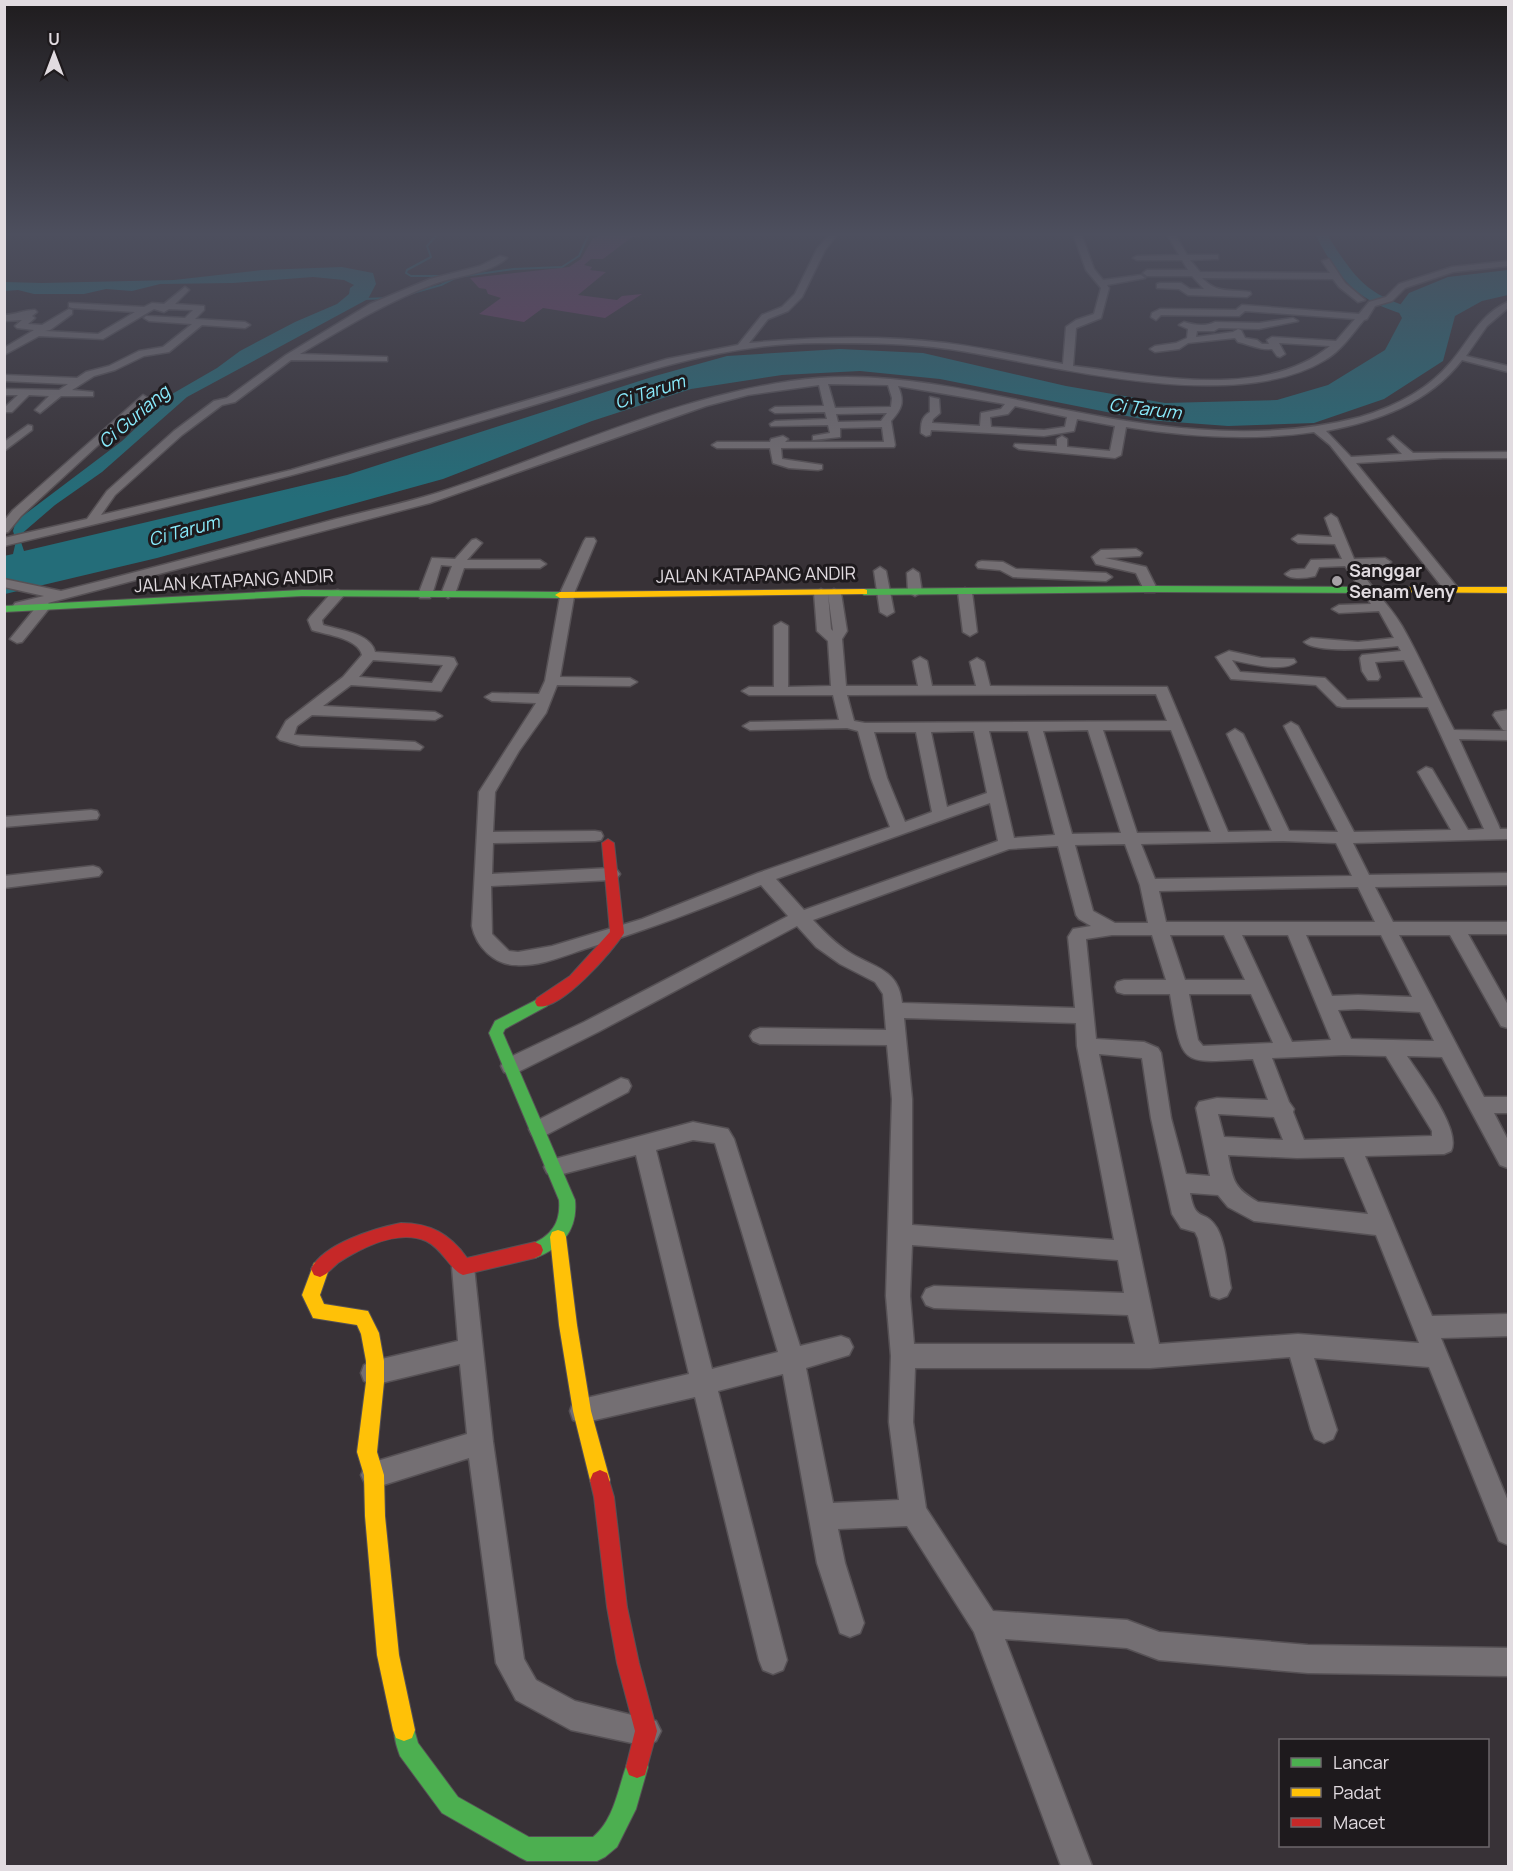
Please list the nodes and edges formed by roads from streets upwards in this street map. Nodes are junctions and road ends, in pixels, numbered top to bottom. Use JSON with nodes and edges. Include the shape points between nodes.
{"nodes":[{"id":1,"x":24,"y":323,"type":"edge"},
{"id":2,"x":49,"y":323,"type":"edge"},
{"id":3,"x":127,"y":323,"type":"edge"},
{"id":4,"x":198,"y":323,"type":"edge"},
{"id":5,"x":220,"y":323,"type":"edge"},
{"id":6,"x":346,"y":323,"type":"edge"},
{"id":7,"x":760,"y":323,"type":"edge"},
{"id":8,"x":1079,"y":323,"type":"edge"},
{"id":9,"x":1277,"y":323,"type":"edge"},
{"id":10,"x":1358,"y":323,"type":"edge"},
{"id":11,"x":1485,"y":323,"type":"edge"},
{"id":12,"x":245,"y":325,"type":"dead end"},
{"id":13,"x":1176,"y":325,"type":"dead end"},
{"id":14,"x":1193,"y":328,"type":"junction"},
{"id":15,"x":38,"y":331,"type":"junction"},
{"id":16,"x":15,"y":332,"type":"dead end"},
{"id":17,"x":67,"y":332,"type":"junction"},
{"id":18,"x":1191,"y":340,"type":"junction"},
{"id":19,"x":1339,"y":344,"type":"junction"},
{"id":20,"x":50,"y":346,"type":"dead end"},
{"id":21,"x":741,"y":347,"type":"junction"},
{"id":22,"x":1155,"y":349,"type":"dead end"},
{"id":23,"x":4,"y":352,"type":"edge"},
{"id":24,"x":289,"y":357,"type":"junction"},
{"id":25,"x":1460,"y":357,"type":"junction"},
{"id":26,"x":1486,"y":363,"type":"junction"},
{"id":27,"x":365,"y":368,"type":"dead end"},
{"id":28,"x":1068,"y":368,"type":"junction"},
{"id":29,"x":1509,"y":369,"type":"edge"},
{"id":30,"x":35,"y":372,"type":"dead end"},
{"id":31,"x":1478,"y":373,"type":"dead end"},
{"id":32,"x":5,"y":378,"type":"edge"},
{"id":33,"x":24,"y":378,"type":"junction"},
{"id":34,"x":77,"y":381,"type":"junction"},
{"id":35,"x":891,"y":381,"type":"junction"},
{"id":36,"x":823,"y":382,"type":"junction"},
{"id":37,"x":770,"y":388,"type":"junction"},
{"id":38,"x":4,"y":392,"type":"edge"},
{"id":39,"x":27,"y":392,"type":"junction"},
{"id":40,"x":59,"y":393,"type":"junction"},
{"id":41,"x":89,"y":394,"type":"dead end"},
{"id":42,"x":143,"y":398,"type":"dead end"},
{"id":43,"x":934,"y":399,"type":"dead end"},
{"id":44,"x":1012,"y":402,"type":"junction"},
{"id":45,"x":8,"y":410,"type":"dead end"},
{"id":46,"x":40,"y":410,"type":"dead end"},
{"id":47,"x":830,"y":410,"type":"junction"},
{"id":48,"x":896,"y":410,"type":"junction"},
{"id":49,"x":1073,"y":414,"type":"junction"},
{"id":50,"x":775,"y":424,"type":"dead end"},
{"id":51,"x":834,"y":424,"type":"junction"},
{"id":52,"x":887,"y":424,"type":"junction"},
{"id":53,"x":1121,"y":424,"type":"junction"},
{"id":54,"x":28,"y":428,"type":"dead end"},
{"id":55,"x":1316,"y":428,"type":"junction"},
{"id":56,"x":986,"y":429,"type":"junction"},
{"id":57,"x":1062,"y":431,"type":"junction"},
{"id":58,"x":1394,"y":439,"type":"dead end"},
{"id":59,"x":775,"y":444,"type":"junction"},
{"id":60,"x":1028,"y":444,"type":"dead end"},
{"id":61,"x":717,"y":445,"type":"dead end"},
{"id":62,"x":4,"y":449,"type":"edge"},
{"id":63,"x":20,"y":450,"type":"dead end"},
{"id":64,"x":1062,"y":450,"type":"junction"},
{"id":65,"x":1509,"y":455,"type":"edge"},
{"id":66,"x":1410,"y":456,"type":"junction"},
{"id":67,"x":1348,"y":460,"type":"junction"},
{"id":68,"x":818,"y":467,"type":"dead end"},
{"id":69,"x":1331,"y":518,"type":"dead end"},
{"id":70,"x":91,"y":521,"type":"junction"},
{"id":71,"x":4,"y":529,"type":"edge"},
{"id":72,"x":1298,"y":539,"type":"dead end"},
{"id":73,"x":10,"y":540,"type":"edge"},
{"id":74,"x":590,"y":541,"type":"dead end"},
{"id":75,"x":1339,"y":541,"type":"junction"},
{"id":76,"x":476,"y":543,"type":"dead end"},
{"id":77,"x":446,"y":547,"type":"dead end"},
{"id":78,"x":1136,"y":553,"type":"dead end"},
{"id":79,"x":436,"y":561,"type":"junction"},
{"id":80,"x":1351,"y":562,"type":"junction"},
{"id":81,"x":1385,"y":562,"type":"dead end"},
{"id":82,"x":459,"y":564,"type":"junction"},
{"id":83,"x":540,"y":564,"type":"dead end"},
{"id":84,"x":982,"y":565,"type":"dead end"},
{"id":85,"x":880,"y":571,"type":"dead end"},
{"id":86,"x":913,"y":573,"type":"dead end"},
{"id":87,"x":1018,"y":573,"type":"junction"},
{"id":88,"x":1291,"y":574,"type":"dead end"},
{"id":89,"x":137,"y":577,"type":"junction"},
{"id":90,"x":1106,"y":577,"type":"dead end"},
{"id":91,"x":4,"y":584,"type":"edge"},
{"id":92,"x":1150,"y":589,"type":"junction"},
{"id":93,"x":1365,"y":590,"type":"junction"},
{"id":94,"x":1452,"y":590,"type":"junction"},
{"id":95,"x":1509,"y":590,"type":"edge"},
{"id":96,"x":882,"y":591,"type":"junction"},
{"id":97,"x":915,"y":592,"type":"junction"},
{"id":98,"x":965,"y":592,"type":"junction"},
{"id":99,"x":1025,"y":592,"type":"junction"},
{"id":100,"x":70,"y":594,"type":"junction"},
{"id":101,"x":335,"y":594,"type":"junction"},
{"id":102,"x":448,"y":594,"type":"junction"},
{"id":103,"x":567,"y":594,"type":"junction"},
{"id":104,"x":828,"y":594,"type":"junction"},
{"id":105,"x":425,"y":595,"type":"junction"},
{"id":106,"x":30,"y":601,"type":"edge"},
{"id":107,"x":122,"y":604,"type":"junction"},
{"id":108,"x":1383,"y":608,"type":"junction"},
{"id":109,"x":1339,"y":609,"type":"dead end"},
{"id":110,"x":887,"y":612,"type":"dead end"},
{"id":111,"x":781,"y":626,"type":"dead end"},
{"id":112,"x":970,"y":632,"type":"dead end"},
{"id":113,"x":17,"y":639,"type":"dead end"},
{"id":114,"x":1402,"y":641,"type":"junction"},
{"id":115,"x":1311,"y":642,"type":"dead end"},
{"id":116,"x":1410,"y":655,"type":"junction"},
{"id":117,"x":369,"y":656,"type":"junction"},
{"id":118,"x":920,"y":661,"type":"dead end"},
{"id":119,"x":977,"y":662,"type":"dead end"},
{"id":120,"x":1289,"y":662,"type":"dead end"},
{"id":121,"x":1372,"y":677,"type":"dead end"},
{"id":122,"x":348,"y":680,"type":"junction"},
{"id":123,"x":552,"y":681,"type":"junction"},
{"id":124,"x":630,"y":682,"type":"dead end"},
{"id":125,"x":749,"y":691,"type":"dead end"},
{"id":126,"x":781,"y":691,"type":"junction"},
{"id":127,"x":839,"y":691,"type":"junction"},
{"id":128,"x":926,"y":691,"type":"junction"},
{"id":129,"x":984,"y":691,"type":"junction"},
{"id":130,"x":492,"y":697,"type":"dead end"},
{"id":131,"x":545,"y":699,"type":"junction"},
{"id":132,"x":1433,"y":702,"type":"junction"},
{"id":133,"x":309,"y":710,"type":"junction"},
{"id":134,"x":1509,"y":714,"type":"edge"},
{"id":135,"x":435,"y":716,"type":"dead end"},
{"id":136,"x":847,"y":724,"type":"junction"},
{"id":137,"x":1094,"y":725,"type":"junction"},
{"id":138,"x":1176,"y":725,"type":"junction"},
{"id":139,"x":750,"y":726,"type":"dead end"},
{"id":140,"x":980,"y":726,"type":"junction"},
{"id":141,"x":1034,"y":726,"type":"junction"},
{"id":142,"x":1291,"y":726,"type":"dead end"},
{"id":143,"x":923,"y":727,"type":"junction"},
{"id":144,"x":1509,"y":727,"type":"edge"},
{"id":145,"x":865,"y":728,"type":"junction"},
{"id":146,"x":1234,"y":734,"type":"dead end"},
{"id":147,"x":1447,"y":734,"type":"junction"},
{"id":148,"x":1509,"y":736,"type":"edge"},
{"id":149,"x":415,"y":747,"type":"dead end"},
{"id":150,"x":1426,"y":772,"type":"dead end"},
{"id":151,"x":994,"y":796,"type":"junction"},
{"id":152,"x":92,"y":815,"type":"dead end"},
{"id":153,"x":941,"y":816,"type":"junction"},
{"id":154,"x":4,"y":822,"type":"edge"},
{"id":155,"x":899,"y":828,"type":"junction"},
{"id":156,"x":1462,"y":834,"type":"junction"},
{"id":157,"x":1502,"y":834,"type":"edge"},
{"id":158,"x":1283,"y":836,"type":"junction"},
{"id":159,"x":1345,"y":837,"type":"junction"},
{"id":160,"x":485,"y":838,"type":"junction"},
{"id":161,"x":1222,"y":838,"type":"junction"},
{"id":162,"x":602,"y":839,"type":"joint"},
{"id":163,"x":1131,"y":839,"type":"junction"},
{"id":164,"x":1065,"y":840,"type":"junction"},
{"id":165,"x":1007,"y":844,"type":"junction"},
{"id":166,"x":93,"y":872,"type":"dead end"},
{"id":167,"x":611,"y":874,"type":"junction"},
{"id":168,"x":764,"y":877,"type":"junction"},
{"id":169,"x":1509,"y":879,"type":"edge"},
{"id":170,"x":484,"y":880,"type":"junction"},
{"id":171,"x":4,"y":882,"type":"edge"},
{"id":172,"x":1364,"y":883,"type":"junction"},
{"id":173,"x":1149,"y":885,"type":"junction"},
{"id":174,"x":799,"y":918,"type":"junction"},
{"id":175,"x":1455,"y":927,"type":"junction"},
{"id":176,"x":1230,"y":928,"type":"junction"},
{"id":177,"x":1294,"y":928,"type":"junction"},
{"id":178,"x":1509,"y":928,"type":"edge"},
{"id":179,"x":1112,"y":929,"type":"junction"},
{"id":180,"x":1159,"y":930,"type":"junction"},
{"id":181,"x":1387,"y":930,"type":"junction"},
{"id":182,"x":617,"y":933,"type":"junction"},
{"id":183,"x":1124,"y":987,"type":"dead end"},
{"id":184,"x":1178,"y":987,"type":"junction"},
{"id":185,"x":1258,"y":987,"type":"junction"},
{"id":186,"x":1326,"y":1004,"type":"junction"},
{"id":187,"x":1426,"y":1005,"type":"junction"},
{"id":188,"x":895,"y":1010,"type":"junction"},
{"id":189,"x":1085,"y":1016,"type":"junction"},
{"id":190,"x":1509,"y":1020,"type":"edge"},
{"id":191,"x":760,"y":1036,"type":"dead end"},
{"id":192,"x":898,"y":1038,"type":"junction"},
{"id":193,"x":1087,"y":1046,"type":"junction"},
{"id":194,"x":1344,"y":1047,"type":"junction"},
{"id":195,"x":1392,"y":1048,"type":"junction"},
{"id":196,"x":1448,"y":1049,"type":"junction"},
{"id":197,"x":1287,"y":1051,"type":"junction"},
{"id":198,"x":1260,"y":1052,"type":"junction"},
{"id":199,"x":511,"y":1066,"type":"junction"},
{"id":200,"x":621,"y":1086,"type":"dead end"},
{"id":201,"x":1480,"y":1105,"type":"junction"},
{"id":202,"x":1509,"y":1105,"type":"edge"},
{"id":203,"x":1284,"y":1109,"type":"junction"},
{"id":204,"x":539,"y":1129,"type":"junction"},
{"id":205,"x":644,"y":1145,"type":"junction"},
{"id":206,"x":1216,"y":1146,"type":"junction"},
{"id":207,"x":1297,"y":1149,"type":"junction"},
{"id":208,"x":1352,"y":1149,"type":"junction"},
{"id":209,"x":1509,"y":1159,"type":"edge"},
{"id":210,"x":555,"y":1167,"type":"junction"},
{"id":211,"x":1177,"y":1183,"type":"junction"},
{"id":212,"x":1223,"y":1186,"type":"junction"},
{"id":213,"x":1383,"y":1226,"type":"junction"},
{"id":214,"x":901,"y":1234,"type":"junction"},
{"id":215,"x":558,"y":1237,"type":"junction"},
{"id":216,"x":1127,"y":1251,"type":"junction"},
{"id":217,"x":463,"y":1267,"type":"junction"},
{"id":218,"x":1219,"y":1288,"type":"dead end"},
{"id":219,"x":934,"y":1297,"type":"dead end"},
{"id":220,"x":1137,"y":1304,"type":"junction"},
{"id":221,"x":1508,"y":1326,"type":"edge"},
{"id":222,"x":1424,"y":1327,"type":"junction"},
{"id":223,"x":1298,"y":1345,"type":"junction"},
{"id":224,"x":841,"y":1347,"type":"dead end"},
{"id":225,"x":471,"y":1350,"type":"junction"},
{"id":226,"x":903,"y":1356,"type":"junction"},
{"id":227,"x":1150,"y":1356,"type":"junction"},
{"id":228,"x":1435,"y":1356,"type":"junction"},
{"id":229,"x":792,"y":1360,"type":"junction"},
{"id":230,"x":374,"y":1373,"type":"junction"},
{"id":231,"x":703,"y":1383,"type":"junction"},
{"id":232,"x":582,"y":1411,"type":"junction"},
{"id":233,"x":1324,"y":1430,"type":"dead end"},
{"id":234,"x":480,"y":1442,"type":"junction"},
{"id":235,"x":374,"y":1475,"type":"junction"},
{"id":236,"x":914,"y":1512,"type":"junction"},
{"id":237,"x":821,"y":1516,"type":"junction"},
{"id":238,"x":1509,"y":1532,"type":"edge"},
{"id":239,"x":850,"y":1623,"type":"dead end"},
{"id":240,"x":985,"y":1624,"type":"junction"},
{"id":241,"x":773,"y":1660,"type":"dead end"},
{"id":242,"x":1509,"y":1662,"type":"edge"},
{"id":243,"x":646,"y":1731,"type":"junction"},
{"id":244,"x":1076,"y":1866,"type":"edge"}],
"edges":[{"from":1,"to":15,"type":"street","via":[[21,326]]},
{"from":2,"to":15,"type":"street"},
{"from":3,"to":17,"type":"street","via":[[103,335]]},
{"from":4,"to":34,"type":"street","via":[[166,350],[142,353]]},
{"from":5,"to":12,"type":"street"},
{"from":6,"to":24,"type":"street"},
{"from":7,"to":21,"type":"street"},
{"from":8,"to":28,"type":"street","via":[[1071,327]]},
{"from":9,"to":14,"type":"street"},
{"from":10,"to":19,"type":"street"},
{"from":11,"to":25,"type":"street"},
{"from":13,"to":14,"type":"street"},
{"from":14,"to":18,"type":"street"},
{"from":15,"to":16,"type":"street"},
{"from":15,"to":17,"type":"street"},
{"from":15,"to":23,"type":"street"},
{"from":17,"to":20,"type":"street"},
{"from":18,"to":19,"type":"street","via":[[1210,341],[1239,334],[1241,340],[1278,350],[1272,340]]},
{"from":18,"to":22,"type":"street","via":[[1177,347]]},
{"from":19,"to":28,"type":"street","via":[[1312,364],[1264,379],[1243,381],[1175,381]]},
{"from":21,"to":28,"type":"street","via":[[816,340],[899,342],[947,346]]},
{"from":21,"to":70,"type":"street","via":[[660,364],[294,473]]},
{"from":24,"to":27,"type":"street","via":[[380,358]]},
{"from":24,"to":70,"type":"street","via":[[178,433],[111,493]]},
{"from":25,"to":26,"type":"street"},
{"from":25,"to":55,"type":"street","via":[[1433,385],[1392,408]]},
{"from":26,"to":29,"type":"street"},
{"from":26,"to":31,"type":"street"},
{"from":30,"to":33,"type":"street"},
{"from":32,"to":33,"type":"street"},
{"from":33,"to":34,"type":"street"},
{"from":34,"to":40,"type":"street"},
{"from":35,"to":36,"type":"street"},
{"from":35,"to":44,"type":"street","via":[[949,388]]},
{"from":35,"to":48,"type":"street"},
{"from":36,"to":37,"type":"street"},
{"from":36,"to":47,"type":"street"},
{"from":37,"to":47,"type":"street","via":[[775,405]]},
{"from":37,"to":89,"type":"street","via":[[611,434],[438,496]]},
{"from":38,"to":39,"type":"street"},
{"from":39,"to":40,"type":"street"},
{"from":39,"to":45,"type":"street"},
{"from":40,"to":41,"type":"street"},
{"from":40,"to":46,"type":"street"},
{"from":42,"to":71,"type":"street"},
{"from":43,"to":56,"type":"street","via":[[935,413],[928,417],[926,430]]},
{"from":44,"to":49,"type":"street"},
{"from":44,"to":56,"type":"street","via":[[1004,412],[985,415]]},
{"from":47,"to":48,"type":"street"},
{"from":47,"to":51,"type":"street"},
{"from":48,"to":52,"type":"street"},
{"from":49,"to":53,"type":"street"},
{"from":49,"to":57,"type":"street","via":[[1070,429]]},
{"from":50,"to":51,"type":"street"},
{"from":51,"to":52,"type":"street"},
{"from":51,"to":59,"type":"street","via":[[835,436],[778,439]]},
{"from":52,"to":59,"type":"street","via":[[890,445]]},
{"from":53,"to":55,"type":"street","via":[[1233,433]]},
{"from":53,"to":64,"type":"street","via":[[1115,455]]},
{"from":54,"to":62,"type":"street"},
{"from":55,"to":67,"type":"street"},
{"from":56,"to":57,"type":"street"},
{"from":57,"to":64,"type":"street"},
{"from":58,"to":66,"type":"street"},
{"from":59,"to":61,"type":"street"},
{"from":59,"to":68,"type":"street","via":[[780,463]]},
{"from":60,"to":64,"type":"street"},
{"from":62,"to":63,"type":"street"},
{"from":65,"to":66,"type":"street"},
{"from":66,"to":67,"type":"street"},
{"from":67,"to":94,"type":"street"},
{"from":69,"to":75,"type":"street"},
{"from":70,"to":73,"type":"street","via":[[58,533]]},
{"from":72,"to":75,"type":"street"},
{"from":74,"to":103,"type":"street"},
{"from":75,"to":80,"type":"street"},
{"from":76,"to":82,"type":"street"},
{"from":77,"to":79,"type":"street"},
{"from":78,"to":92,"type":"street","via":[[1098,557],[1100,561],[1141,570]]},
{"from":79,"to":82,"type":"street"},
{"from":79,"to":105,"type":"street"},
{"from":80,"to":81,"type":"street"},
{"from":80,"to":88,"type":"street","via":[[1315,563],[1310,573]]},
{"from":80,"to":93,"type":"street"},
{"from":82,"to":83,"type":"street"},
{"from":82,"to":102,"type":"street"},
{"from":84,"to":87,"type":"street","via":[[1003,566]]},
{"from":85,"to":96,"type":"street"},
{"from":86,"to":97,"type":"street"},
{"from":87,"to":90,"type":"street"},
{"from":87,"to":99,"type":"street"},
{"from":89,"to":100,"type":"street","via":[[82,586]]},
{"from":89,"to":107,"type":"street"},
{"from":91,"to":106,"type":"street"},
{"from":92,"to":93,"type":"street","name":"JALAN KATAPANG ANDIR"},
{"from":92,"to":99,"type":"street","name":"JALAN KATAPANG ANDIR"},
{"from":93,"to":94,"type":"street","name":"JALAN KATAPANG ANDIR"},
{"from":93,"to":108,"type":"street"},
{"from":94,"to":95,"type":"street","name":"JALAN KATAPANG ANDIR"},
{"from":96,"to":97,"type":"street","name":"JALAN KATAPANG ANDIR"},
{"from":96,"to":104,"type":"street","name":"JALAN KATAPANG ANDIR"},
{"from":96,"to":110,"type":"street"},
{"from":97,"to":98,"type":"street","name":"JALAN KATAPANG ANDIR"},
{"from":98,"to":99,"type":"street","name":"JALAN KATAPANG ANDIR"},
{"from":98,"to":112,"type":"street"},
{"from":100,"to":106,"type":"street"},
{"from":100,"to":106,"type":"street"},
{"from":101,"to":105,"type":"street","name":"JALAN KATAPANG ANDIR"},
{"from":101,"to":107,"type":"street","name":"JALAN KATAPANG ANDIR"},
{"from":101,"to":117,"type":"street","via":[[315,620],[317,627],[358,640],[367,647]]},
{"from":102,"to":103,"type":"street","name":"JALAN KATAPANG ANDIR"},
{"from":102,"to":105,"type":"street","name":"JALAN KATAPANG ANDIR"},
{"from":103,"to":104,"type":"street","name":"JALAN KATAPANG ANDIR"},
{"from":103,"to":123,"type":"street"},
{"from":104,"to":127,"type":"street","via":[[824,631],[835,639]]},
{"from":106,"to":107,"type":"street","name":"JALAN KATAPANG ANDIR"},
{"from":106,"to":113,"type":"street"},
{"from":108,"to":109,"type":"street"},
{"from":108,"to":114,"type":"street"},
{"from":111,"to":126,"type":"street"},
{"from":114,"to":115,"type":"street","via":[[1358,646]]},
{"from":114,"to":116,"type":"street"},
{"from":116,"to":121,"type":"street","via":[[1367,658]]},
{"from":116,"to":132,"type":"street","via":[[1418,679]]},
{"from":117,"to":122,"type":"street"},
{"from":117,"to":122,"type":"street","via":[[450,664],[436,687]]},
{"from":118,"to":128,"type":"street"},
{"from":119,"to":129,"type":"street"},
{"from":120,"to":132,"type":"street","via":[[1222,657],[1236,676],[1320,681],[1342,703]]},
{"from":122,"to":133,"type":"street"},
{"from":123,"to":124,"type":"street"},
{"from":123,"to":131,"type":"street"},
{"from":125,"to":126,"type":"street"},
{"from":126,"to":127,"type":"street"},
{"from":127,"to":128,"type":"street"},
{"from":127,"to":136,"type":"street"},
{"from":128,"to":129,"type":"street"},
{"from":129,"to":138,"type":"street","via":[[1162,690]]},
{"from":130,"to":131,"type":"street"},
{"from":131,"to":160,"type":"street","via":[[487,792]]},
{"from":132,"to":147,"type":"street"},
{"from":133,"to":135,"type":"street"},
{"from":133,"to":149,"type":"street","via":[[291,724],[285,737]]},
{"from":134,"to":144,"type":"street","via":[[1500,715]]},
{"from":136,"to":139,"type":"street"},
{"from":136,"to":145,"type":"street"},
{"from":137,"to":138,"type":"street"},
{"from":137,"to":141,"type":"street"},
{"from":137,"to":163,"type":"street"},
{"from":138,"to":161,"type":"street"},
{"from":140,"to":141,"type":"street"},
{"from":140,"to":143,"type":"street"},
{"from":140,"to":151,"type":"street"},
{"from":141,"to":164,"type":"street"},
{"from":142,"to":159,"type":"street"},
{"from":143,"to":145,"type":"street"},
{"from":143,"to":153,"type":"street"},
{"from":145,"to":155,"type":"street"},
{"from":146,"to":158,"type":"street"},
{"from":147,"to":148,"type":"street"},
{"from":147,"to":157,"type":"street","via":[[1485,817]]},
{"from":150,"to":156,"type":"street"},
{"from":151,"to":153,"type":"street"},
{"from":151,"to":165,"type":"street"},
{"from":152,"to":154,"type":"street"},
{"from":153,"to":155,"type":"street"},
{"from":155,"to":168,"type":"street"},
{"from":156,"to":157,"type":"street"},
{"from":156,"to":159,"type":"street"},
{"from":158,"to":159,"type":"street"},
{"from":158,"to":161,"type":"street"},
{"from":159,"to":172,"type":"street"},
{"from":160,"to":162,"type":"street"},
{"from":160,"to":170,"type":"street"},
{"from":161,"to":163,"type":"street"},
{"from":162,"to":167,"type":"street"},
{"from":163,"to":164,"type":"street"},
{"from":163,"to":173,"type":"street"},
{"from":164,"to":165,"type":"street"},
{"from":164,"to":179,"type":"street","via":[[1085,915]]},
{"from":165,"to":174,"type":"street"},
{"from":166,"to":171,"type":"street"},
{"from":167,"to":170,"type":"street"},
{"from":167,"to":182,"type":"street"},
{"from":168,"to":174,"type":"street"},
{"from":168,"to":182,"type":"street"},
{"from":169,"to":172,"type":"street"},
{"from":170,"to":182,"type":"street","via":[[483,937],[504,957],[518,959],[552,953]]},
{"from":172,"to":173,"type":"street"},
{"from":172,"to":181,"type":"street"},
{"from":173,"to":180,"type":"street"},
{"from":174,"to":188,"type":"street","via":[[822,942],[882,977],[892,993]]},
{"from":174,"to":199,"type":"street"},
{"from":175,"to":178,"type":"street"},
{"from":175,"to":181,"type":"street"},
{"from":175,"to":190,"type":"street"},
{"from":176,"to":177,"type":"street"},
{"from":176,"to":180,"type":"street"},
{"from":176,"to":185,"type":"street"},
{"from":177,"to":181,"type":"street"},
{"from":177,"to":186,"type":"street"},
{"from":179,"to":180,"type":"street"},
{"from":179,"to":189,"type":"street","via":[[1085,931],[1077,937]]},
{"from":180,"to":184,"type":"street"},
{"from":181,"to":187,"type":"street"},
{"from":182,"to":199,"type":"street","via":[[582,975],[500,1025],[496,1032]]},
{"from":183,"to":184,"type":"street"},
{"from":184,"to":185,"type":"street"},
{"from":184,"to":198,"type":"street","via":[[1188,1040],[1195,1051]]},
{"from":185,"to":197,"type":"street"},
{"from":186,"to":187,"type":"street"},
{"from":186,"to":194,"type":"street"},
{"from":187,"to":196,"type":"street"},
{"from":188,"to":189,"type":"street"},
{"from":188,"to":192,"type":"street"},
{"from":189,"to":193,"type":"street"},
{"from":191,"to":192,"type":"street"},
{"from":192,"to":214,"type":"street","via":[[902,1099]]},
{"from":193,"to":211,"type":"street","via":[[1150,1053]]},
{"from":193,"to":216,"type":"street"},
{"from":194,"to":195,"type":"street"},
{"from":194,"to":197,"type":"street"},
{"from":195,"to":196,"type":"street"},
{"from":195,"to":208,"type":"street","via":[[1442,1130],[1444,1145]]},
{"from":196,"to":201,"type":"street"},
{"from":197,"to":198,"type":"street"},
{"from":198,"to":203,"type":"street"},
{"from":199,"to":204,"type":"street"},
{"from":200,"to":204,"type":"street"},
{"from":201,"to":202,"type":"street"},
{"from":201,"to":209,"type":"street"},
{"from":203,"to":206,"type":"street","via":[[1206,1108]]},
{"from":203,"to":207,"type":"street"},
{"from":204,"to":210,"type":"street"},
{"from":205,"to":210,"type":"street"},
{"from":205,"to":229,"type":"street","via":[[693,1131],[721,1135],[724,1139]]},
{"from":205,"to":231,"type":"street"},
{"from":206,"to":207,"type":"street"},
{"from":206,"to":212,"type":"street"},
{"from":207,"to":208,"type":"street"},
{"from":208,"to":213,"type":"street"},
{"from":210,"to":215,"type":"street","via":[[569,1212]]},
{"from":211,"to":212,"type":"street"},
{"from":211,"to":218,"type":"street","via":[[1183,1214],[1209,1234]]},
{"from":212,"to":213,"type":"street","via":[[1254,1211]]},
{"from":213,"to":222,"type":"street"},
{"from":214,"to":216,"type":"street"},
{"from":214,"to":226,"type":"street","via":[[898,1296]]},
{"from":215,"to":217,"type":"street","via":[[546,1247]]},
{"from":215,"to":232,"type":"street"},
{"from":216,"to":220,"type":"street"},
{"from":217,"to":225,"type":"street"},
{"from":217,"to":230,"type":"street","via":[[453,1247],[442,1238],[411,1231],[367,1238],[320,1269],[311,1295],[319,1312],[362,1317],[370,1333]]},
{"from":219,"to":220,"type":"street"},
{"from":220,"to":227,"type":"street"},
{"from":221,"to":222,"type":"street"},
{"from":222,"to":228,"type":"street"},
{"from":223,"to":227,"type":"street"},
{"from":223,"to":228,"type":"street"},
{"from":223,"to":233,"type":"street"},
{"from":224,"to":229,"type":"street"},
{"from":225,"to":230,"type":"street"},
{"from":225,"to":234,"type":"street"},
{"from":226,"to":227,"type":"street"},
{"from":226,"to":236,"type":"street","via":[[901,1422]]},
{"from":228,"to":238,"type":"street"},
{"from":229,"to":231,"type":"street"},
{"from":229,"to":237,"type":"street"},
{"from":230,"to":235,"type":"street","via":[[367,1452]]},
{"from":231,"to":232,"type":"street"},
{"from":231,"to":241,"type":"street"},
{"from":232,"to":243,"type":"street","via":[[603,1497],[628,1663]]},
{"from":234,"to":235,"type":"street"},
{"from":234,"to":243,"type":"street","via":[[510,1662],[526,1690],[571,1715]]},
{"from":235,"to":243,"type":"street","via":[[388,1655],[408,1748],[450,1805],[527,1849],[597,1849],[609,1839],[628,1802]]},
{"from":236,"to":237,"type":"street"},
{"from":236,"to":240,"type":"street"},
{"from":237,"to":239,"type":"street"},
{"from":240,"to":242,"type":"street","via":[[1127,1634],[1159,1646],[1308,1659]]},
{"from":240,"to":244,"type":"street"}]}
